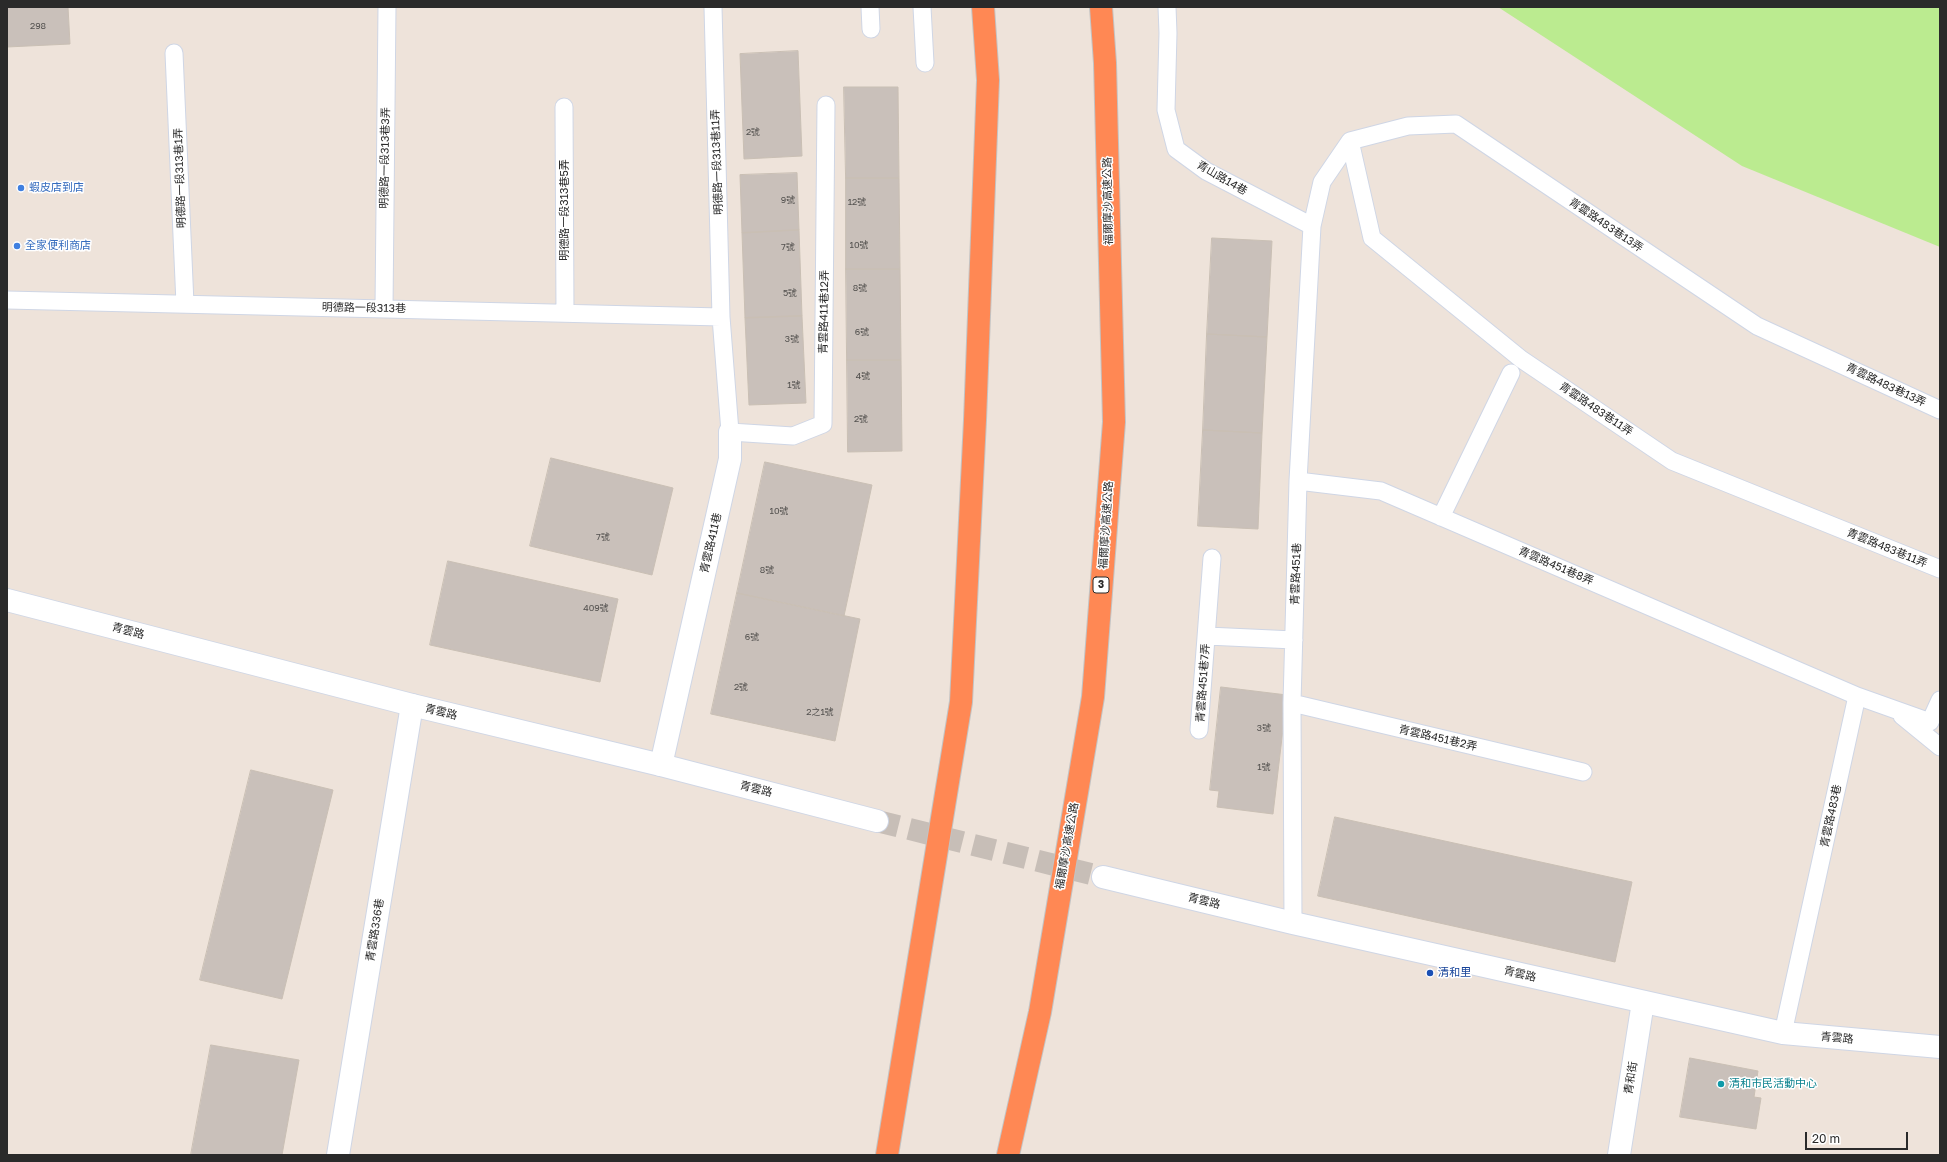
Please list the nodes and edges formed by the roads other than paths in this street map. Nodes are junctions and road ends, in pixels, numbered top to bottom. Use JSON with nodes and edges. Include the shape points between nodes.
{"nodes":[{"id":1,"x":387,"y":7,"type":"edge"},
{"id":2,"x":713,"y":7,"type":"edge"},
{"id":3,"x":870,"y":7,"type":"edge"},
{"id":4,"x":922,"y":7,"type":"edge"},
{"id":5,"x":983,"y":7,"type":"edge"},
{"id":6,"x":1101,"y":7,"type":"edge"},
{"id":7,"x":1167,"y":7,"type":"edge"},
{"id":8,"x":871,"y":29,"type":"dead end"},
{"id":9,"x":174,"y":53,"type":"dead end"},
{"id":10,"x":925,"y":63,"type":"dead end"},
{"id":11,"x":826,"y":105,"type":"dead end"},
{"id":12,"x":564,"y":107,"type":"dead end"},
{"id":13,"x":1350,"y":141,"type":"junction"},
{"id":14,"x":1312,"y":226,"type":"junction"},
{"id":15,"x":7,"y":300,"type":"edge"},
{"id":16,"x":185,"y":304,"type":"junction"},
{"id":17,"x":384,"y":308,"type":"junction"},
{"id":18,"x":565,"y":313,"type":"junction"},
{"id":19,"x":721,"y":317,"type":"junction"},
{"id":20,"x":1511,"y":373,"type":"dead end"},
{"id":21,"x":1940,"y":410,"type":"edge"},
{"id":22,"x":730,"y":432,"type":"junction"},
{"id":23,"x":1298,"y":481,"type":"junction"},
{"id":24,"x":1441,"y":517,"type":"junction"},
{"id":25,"x":1212,"y":558,"type":"dead end"},
{"id":26,"x":1940,"y":569,"type":"edge"},
{"id":27,"x":7,"y":600,"type":"edge"},
{"id":28,"x":1207,"y":636,"type":"junction"},
{"id":29,"x":1294,"y":640,"type":"junction"},
{"id":30,"x":1858,"y":696,"type":"junction"},
{"id":31,"x":1940,"y":700,"type":"edge"},
{"id":32,"x":1292,"y":703,"type":"junction"},
{"id":33,"x":412,"y":705,"type":"junction"},
{"id":34,"x":1893,"y":708,"type":"junction"},
{"id":35,"x":1935,"y":723,"type":"edge"},
{"id":36,"x":1199,"y":730,"type":"dead end"},
{"id":37,"x":1940,"y":747,"type":"edge"},
{"id":38,"x":661,"y":765,"type":"junction"},
{"id":39,"x":1583,"y":772,"type":"dead end"},
{"id":40,"x":877,"y":821,"type":"tunnel mouth"},
{"id":41,"x":1104,"y":877,"type":"tunnel mouth"},
{"id":42,"x":1293,"y":923,"type":"junction"},
{"id":43,"x":1643,"y":1002,"type":"junction"},
{"id":44,"x":1783,"y":1033,"type":"junction"},
{"id":45,"x":1940,"y":1047,"type":"edge"},
{"id":46,"x":338,"y":1155,"type":"edge"},
{"id":47,"x":887,"y":1155,"type":"edge"},
{"id":48,"x":1008,"y":1155,"type":"edge"},
{"id":49,"x":1619,"y":1155,"type":"edge"}],
"edges":[{"from":1,"to":17,"type":"lane","name":"明德路一段313巷3弄"},
{"from":2,"to":19,"type":"lane","name":"明德路一段313巷11弄"},
{"from":3,"to":8,"type":"lane"},
{"from":4,"to":10,"type":"lane"},
{"from":5,"to":47,"type":"highway","via":[[988,80],[961,702]]},
{"from":6,"to":48,"type":"highway","name":"福爾摩沙高速公路","number":"3","via":[[1105,63],[1114,422],[1093,697],[1040,1012]]},
{"from":7,"to":14,"type":"lane","name":"青山路14巷","via":[[1166,110],[1176,148],[1206,171]]},
{"from":9,"to":16,"type":"lane","name":"明德路一段313巷1弄"},
{"from":11,"to":22,"type":"lane","name":"青雲路411巷12弄","via":[[823,424],[793,436]]},
{"from":12,"to":18,"type":"lane","name":"明德路一段313巷5弄"},
{"from":13,"to":14,"type":"lane","via":[[1322,182]]},
{"from":13,"to":21,"type":"lane","name":"青雲路483巷13弄","via":[[1408,126],[1456,124],[1757,326]]},
{"from":13,"to":26,"type":"lane","name":"青雲路483巷11弄","via":[[1372,238],[1521,359],[1672,461]]},
{"from":14,"to":23,"type":"lane","name":"青雲路451巷"},
{"from":15,"to":16,"type":"lane","name":"明德路一段313巷"},
{"from":16,"to":17,"type":"lane","name":"明德路一段313巷"},
{"from":17,"to":18,"type":"lane","name":"明德路一段313巷"},
{"from":18,"to":19,"type":"lane","name":"明德路一段313巷"},
{"from":19,"to":22,"type":"lane","name":"青雲路411巷"},
{"from":20,"to":24,"type":"lane"},
{"from":22,"to":38,"type":"street","name":"青雲路411巷","via":[[730,459]]},
{"from":23,"to":24,"type":"lane","name":"青雲路451巷8弄","via":[[1381,491]]},
{"from":23,"to":29,"type":"lane","name":"青雲路451巷"},
{"from":24,"to":30,"type":"lane","name":"青雲路451巷8弄"},
{"from":25,"to":28,"type":"lane","name":"青雲路451巷7弄"},
{"from":27,"to":33,"type":"street","name":"青雲路"},
{"from":28,"to":29,"type":"lane","name":"青雲路451巷7弄"},
{"from":28,"to":36,"type":"lane","name":"青雲路451巷7弄"},
{"from":29,"to":32,"type":"lane","name":"青雲路451巷"},
{"from":30,"to":34,"type":"lane"},
{"from":30,"to":44,"type":"lane","name":"青雲路483巷"},
{"from":31,"to":35,"type":"lane"},
{"from":32,"to":39,"type":"lane","name":"青雲路451巷2弄"},
{"from":32,"to":42,"type":"lane","name":"青雲路451巷"},
{"from":33,"to":38,"type":"street","name":"青雲路"},
{"from":33,"to":46,"type":"street","name":"青雲路336巷"},
{"from":34,"to":35,"type":"lane"},
{"from":34,"to":37,"type":"lane"},
{"from":38,"to":40,"type":"street","name":"青雲路"},
{"from":41,"to":42,"type":"street","name":"青雲路"},
{"from":42,"to":43,"type":"street","name":"青雲路"},
{"from":43,"to":44,"type":"street","name":"青雲路"},
{"from":43,"to":49,"type":"street","name":"青和街"},
{"from":44,"to":45,"type":"street","name":"青雲路"}]}
